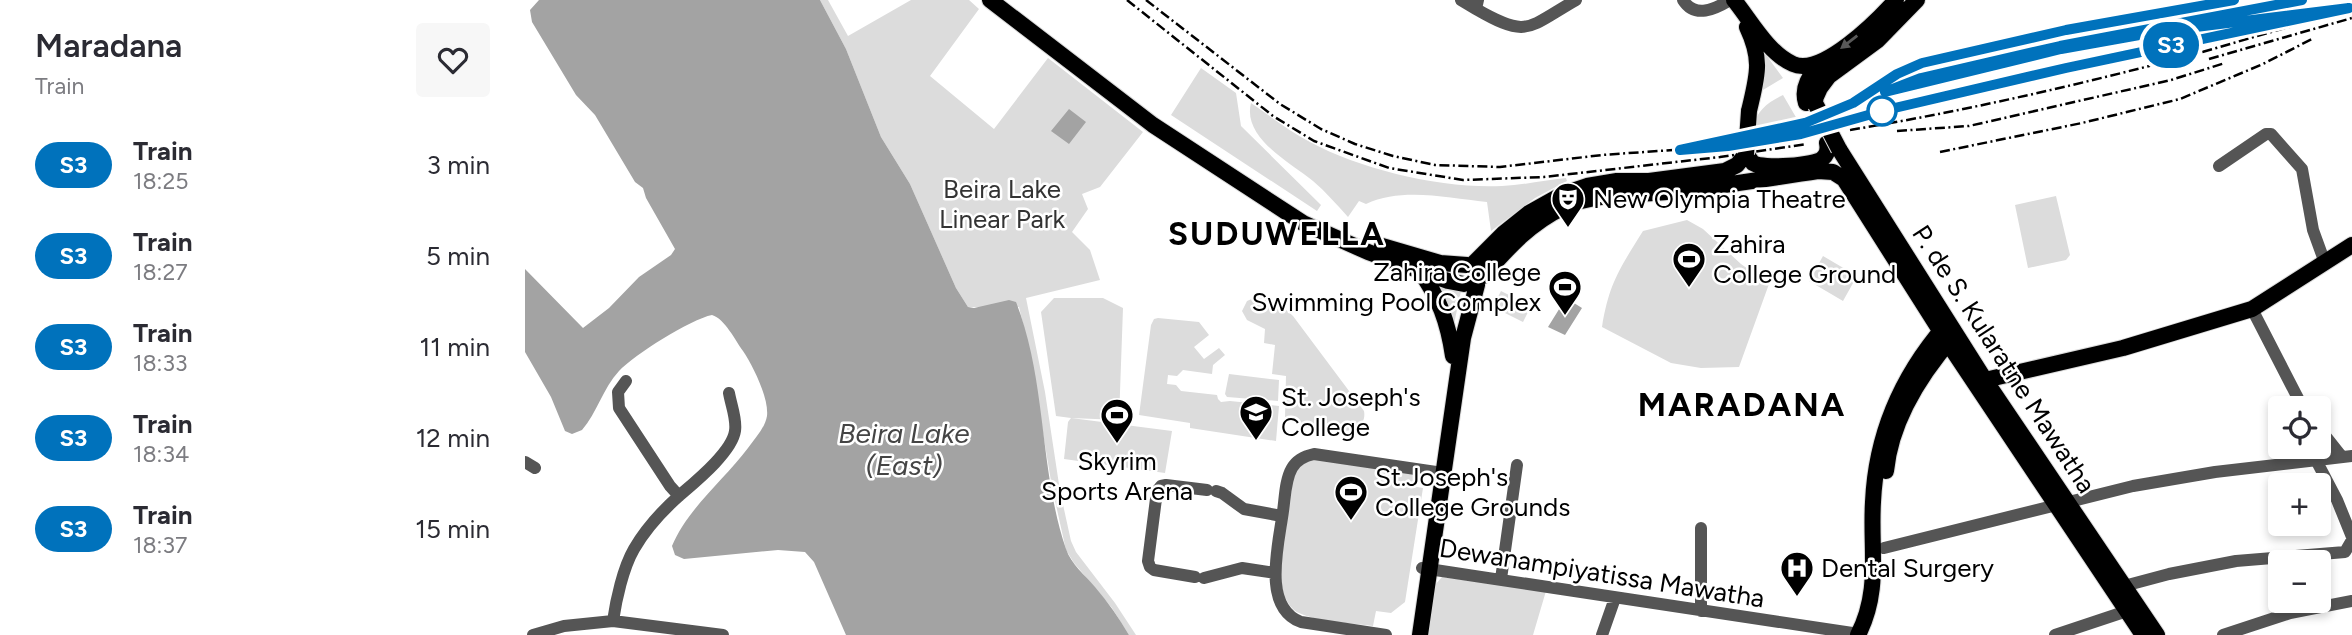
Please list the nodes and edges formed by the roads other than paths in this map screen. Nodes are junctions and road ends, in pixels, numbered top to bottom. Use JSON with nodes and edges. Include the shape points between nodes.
{"nodes":[{"id":1,"x":990,"y":0,"type":"edge"},
{"id":2,"x":1007,"y":0,"type":"edge"},
{"id":3,"x":1576,"y":0,"type":"edge"},
{"id":4,"x":1683,"y":0,"type":"edge"},
{"id":5,"x":1896,"y":0,"type":"edge"},
{"id":6,"x":1917,"y":0,"type":"edge"},
{"id":7,"x":1733,"y":1,"type":"edge"},
{"id":8,"x":1470,"y":3,"type":"edge"},
{"id":9,"x":1821,"y":63,"type":"junction"},
{"id":10,"x":1811,"y":104,"type":"junction"},
{"id":11,"x":1156,"y":121,"type":"junction"},
{"id":12,"x":1833,"y":146,"type":"junction"},
{"id":13,"x":1746,"y":154,"type":"junction"},
{"id":14,"x":2220,"y":166,"type":"dead end"},
{"id":15,"x":1816,"y":167,"type":"junction"},
{"id":16,"x":1589,"y":193,"type":"junction"},
{"id":17,"x":1271,"y":197,"type":"junction"},
{"id":18,"x":2352,"y":245,"type":"edge"},
{"id":19,"x":2325,"y":263,"type":"junction"},
{"id":20,"x":1419,"y":270,"type":"junction"},
{"id":21,"x":1472,"y":276,"type":"junction"},
{"id":22,"x":2252,"y":309,"type":"junction"},
{"id":23,"x":1948,"y":332,"type":"junction"},
{"id":24,"x":1453,"y":356,"type":"junction"},
{"id":25,"x":1985,"y":380,"type":"junction"},
{"id":26,"x":626,"y":381,"type":"dead end"},
{"id":27,"x":729,"y":393,"type":"dead end"},
{"id":28,"x":2297,"y":396,"type":"edge"},
{"id":29,"x":2331,"y":440,"type":"edge"},
{"id":30,"x":2347,"y":457,"type":"edge"},
{"id":31,"x":2316,"y":460,"type":"junction"},
{"id":32,"x":1517,"y":465,"type":"dead end"},
{"id":33,"x":1436,"y":472,"type":"junction"},
{"id":34,"x":679,"y":496,"type":"junction"},
{"id":35,"x":2062,"y":505,"type":"junction"},
{"id":36,"x":1282,"y":516,"type":"junction"},
{"id":37,"x":1701,"y":528,"type":"dead end"},
{"id":38,"x":2352,"y":538,"type":"edge"},
{"id":39,"x":1884,"y":548,"type":"junction"},
{"id":40,"x":1426,"y":568,"type":"junction"},
{"id":41,"x":1275,"y":573,"type":"junction"},
{"id":42,"x":1501,"y":579,"type":"junction"},
{"id":43,"x":2124,"y":586,"type":"junction"},
{"id":44,"x":1615,"y":598,"type":"junction"},
{"id":45,"x":2352,"y":601,"type":"edge"},
{"id":46,"x":1701,"y":611,"type":"junction"},
{"id":47,"x":2127,"y":611,"type":"junction"},
{"id":48,"x":613,"y":621,"type":"junction"},
{"id":49,"x":533,"y":635,"type":"edge"},
{"id":50,"x":723,"y":635,"type":"edge"},
{"id":51,"x":1387,"y":635,"type":"edge"},
{"id":52,"x":1412,"y":635,"type":"edge"},
{"id":53,"x":1420,"y":635,"type":"edge"},
{"id":54,"x":1602,"y":635,"type":"edge"},
{"id":55,"x":1861,"y":635,"type":"edge"},
{"id":56,"x":2055,"y":635,"type":"edge"},
{"id":57,"x":2143,"y":635,"type":"edge"},
{"id":58,"x":2157,"y":635,"type":"edge"},
{"id":59,"x":2223,"y":635,"type":"edge"}],
"edges":[{"from":1,"to":11,"type":"main road"},
{"from":2,"to":11,"type":"main road"},
{"from":3,"to":8,"type":"street","via":[[1519,29],[1496,21]]},
{"from":4,"to":7,"type":"street","via":[[1703,12]]},
{"from":5,"to":9,"type":"main road","one_way":true,"via":[[1873,24]]},
{"from":6,"to":10,"type":"main road","via":[[1878,40],[1829,76]]},
{"from":7,"to":9,"type":"main road","via":[[1776,52],[1794,65]]},
{"from":7,"to":13,"type":"main road","bridge":true,"via":[[1754,42],[1758,61]]},
{"from":9,"to":10,"type":"main road","via":[[1803,94]]},
{"from":10,"to":12,"type":"main road","name":"P. de S. Kularatne Mawatha","bridge":true},
{"from":11,"to":17,"type":"main road"},
{"from":12,"to":15,"type":"main road"},
{"from":12,"to":23,"type":"main road","name":"P. de S. Kularatne Mawatha"},
{"from":13,"to":15,"type":"main road","via":[[1763,166]]},
{"from":13,"to":16,"type":"main road","via":[[1725,172]]},
{"from":14,"to":19,"type":"street","via":[[2271,134],[2302,169],[2313,230]]},
{"from":15,"to":16,"type":"main road","via":[[1654,193]]},
{"from":15,"to":23,"type":"main road","name":"P. de S. Kularatne Mawatha","via":[[1844,179]]},
{"from":16,"to":21,"type":"main road","via":[[1563,194],[1529,213],[1504,233]]},
{"from":17,"to":20,"type":"main road","via":[[1328,234]]},
{"from":17,"to":21,"type":"main road","via":[[1371,242]]},
{"from":18,"to":19,"type":"main road"},
{"from":19,"to":22,"type":"main road"},
{"from":20,"to":21,"type":"main road"},
{"from":20,"to":24,"type":"main road","via":[[1445,314]]},
{"from":21,"to":24,"type":"main road"},
{"from":21,"to":40,"type":"main road"},
{"from":22,"to":25,"type":"main road","via":[[2123,348]]},
{"from":22,"to":28,"type":"street"},
{"from":23,"to":25,"type":"main road","name":"P. de S. Kularatne Mawatha"},
{"from":23,"to":35,"type":"main road","name":"P. de S. Kularatne Mawatha"},
{"from":23,"to":39,"type":"main road","via":[[1898,420],[1887,461]]},
{"from":23,"to":55,"type":"main road","via":[[1905,383],[1879,447],[1873,502],[1874,574]]},
{"from":24,"to":33,"type":"main road"},
{"from":25,"to":35,"type":"main road","name":"P. de S. Kularatne Mawatha"},
{"from":26,"to":34,"type":"street","via":[[618,392],[619,408]]},
{"from":27,"to":34,"type":"street","via":[[736,428],[733,439],[702,478]]},
{"from":29,"to":30,"type":"street"},
{"from":30,"to":31,"type":"street"},
{"from":31,"to":35,"type":"street","via":[[2133,486]]},
{"from":31,"to":38,"type":"street"},
{"from":32,"to":42,"type":"street"},
{"from":33,"to":36,"type":"street","via":[[1325,455],[1304,456],[1291,470]]},
{"from":33,"to":40,"type":"main road"},
{"from":34,"to":48,"type":"street","via":[[633,550]]},
{"from":35,"to":39,"type":"street"},
{"from":35,"to":43,"type":"main road","name":"P. de S. Kularatne Mawatha"},
{"from":35,"to":47,"type":"main road","name":"P. de S. Kularatne Mawatha"},
{"from":36,"to":41,"type":"street"},
{"from":36,"to":41,"type":"street","via":[[1244,509],[1222,493],[1161,486],[1148,561],[1154,570],[1200,578],[1242,568]]},
{"from":37,"to":46,"type":"street"},
{"from":38,"to":43,"type":"street","via":[[2345,552],[2236,561]]},
{"from":39,"to":55,"type":"main road","via":[[1879,608]]},
{"from":40,"to":42,"type":"street","name":"Dewanampiyatissa Mawatha"},
{"from":40,"to":52,"type":"main road"},
{"from":40,"to":53,"type":"main road"},
{"from":41,"to":51,"type":"street","via":[[1282,604],[1292,619]]},
{"from":42,"to":44,"type":"street","name":"Dewanampiyatissa Mawatha"},
{"from":43,"to":58,"type":"main road","name":"P. de S. Kularatne Mawatha"},
{"from":44,"to":46,"type":"street","name":"Dewanampiyatissa Mawatha"},
{"from":44,"to":54,"type":"street"},
{"from":45,"to":59,"type":"street","via":[[2290,613]]},
{"from":46,"to":55,"type":"street","name":"Dewanampiyatissa Mawatha"},
{"from":47,"to":56,"type":"street"},
{"from":47,"to":57,"type":"main road","name":"P. de S. Kularatne Mawatha"},
{"from":48,"to":49,"type":"street","via":[[564,626]]},
{"from":48,"to":50,"type":"street"}]}
